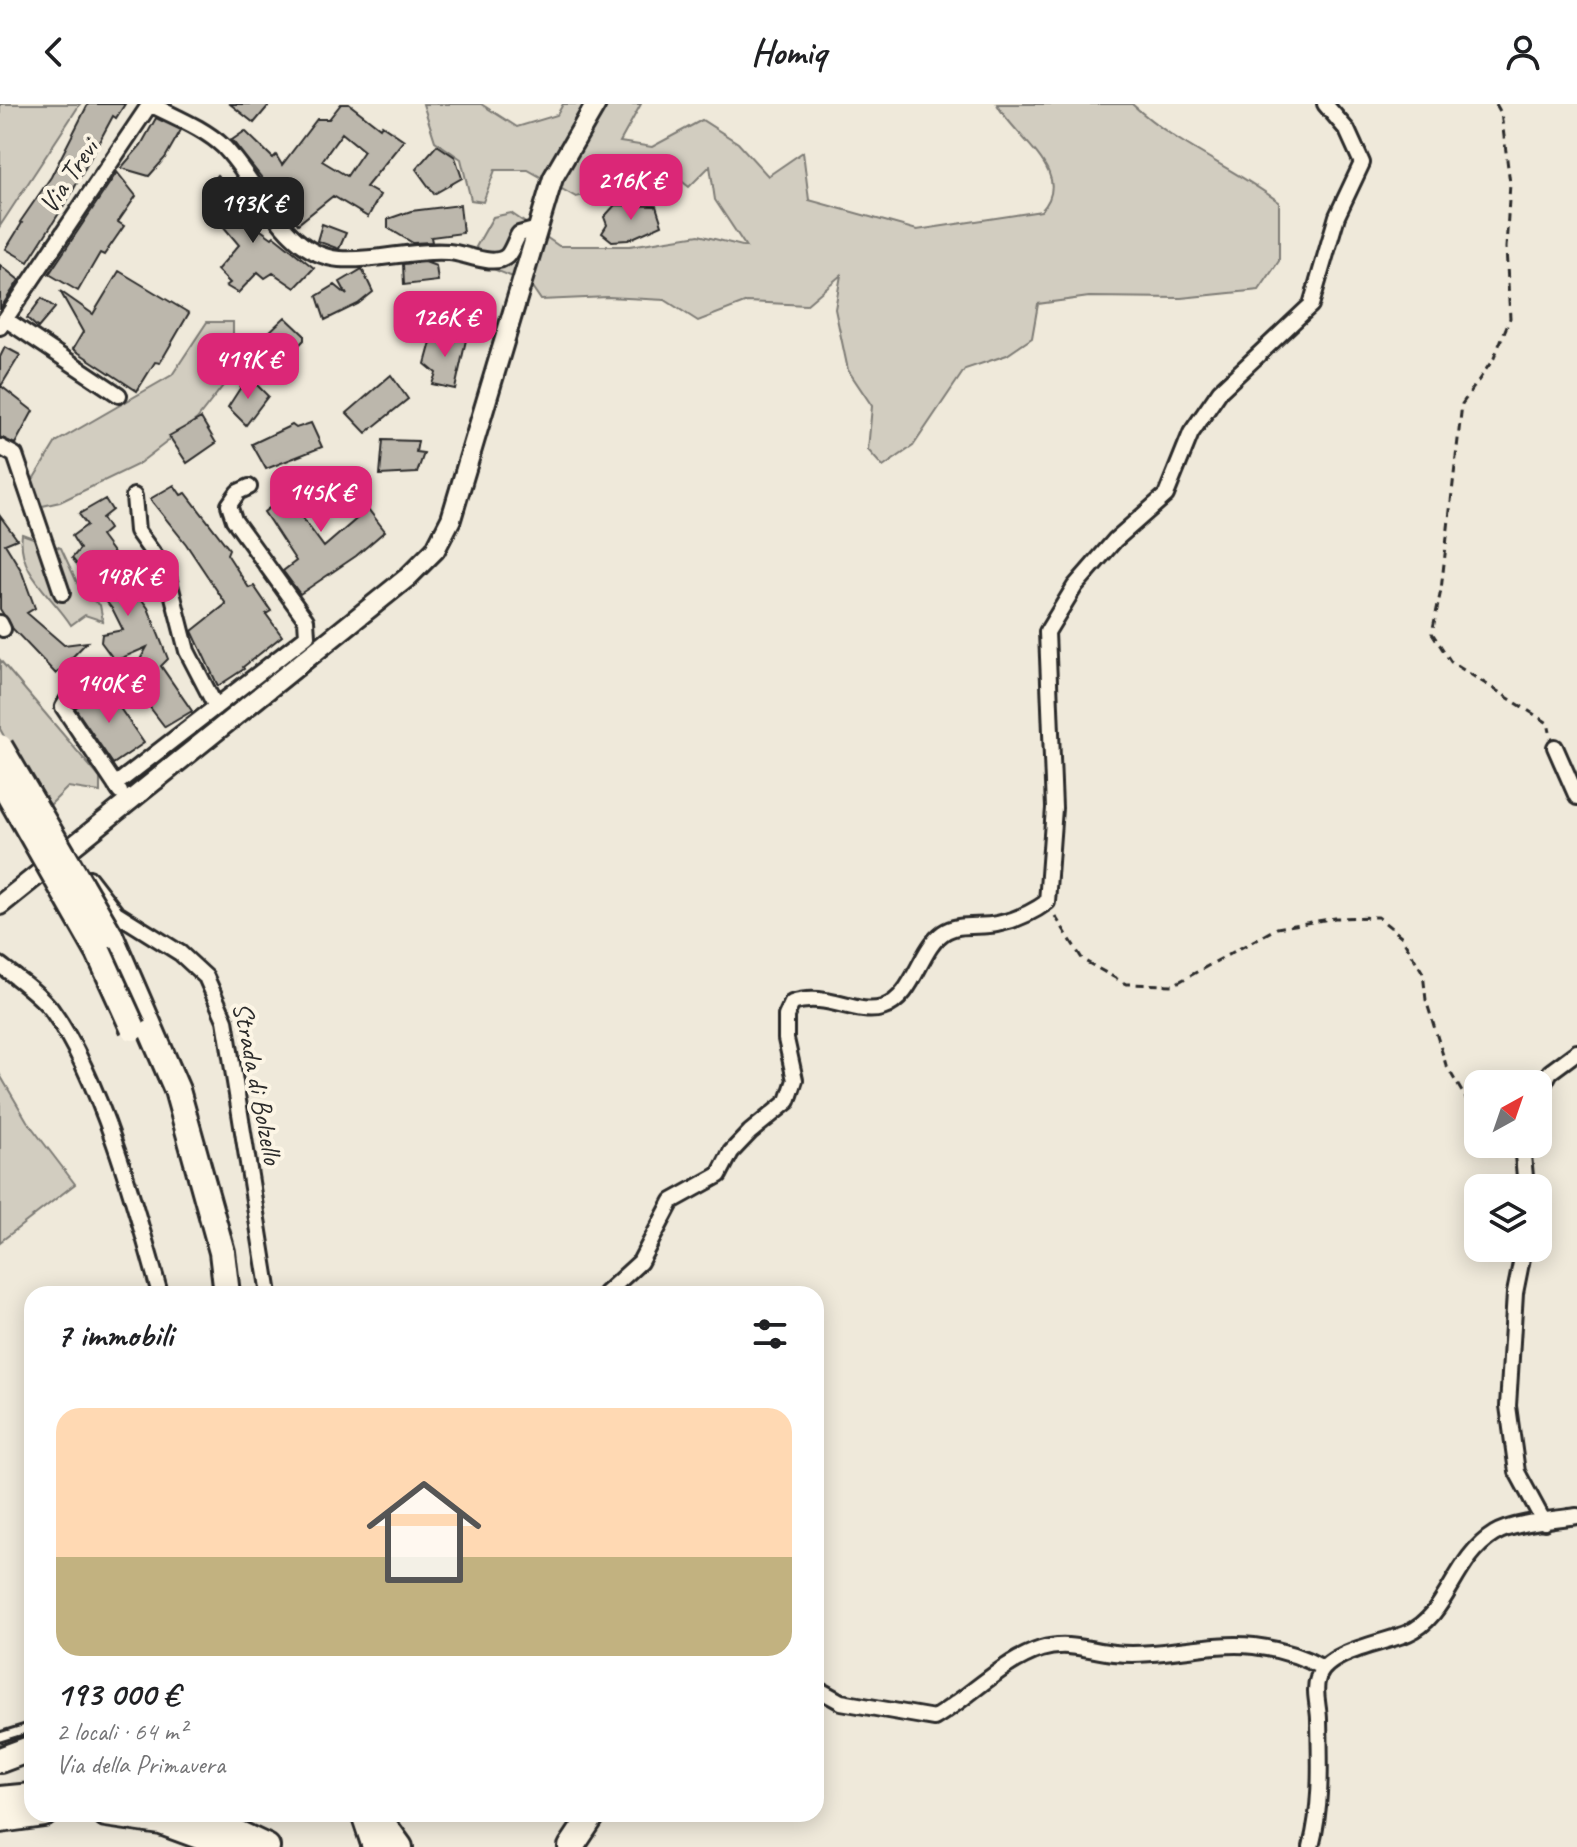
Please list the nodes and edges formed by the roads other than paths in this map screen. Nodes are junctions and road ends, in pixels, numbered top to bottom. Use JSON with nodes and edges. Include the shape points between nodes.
{"nodes":[{"id":1,"x":150,"y":104,"type":"edge"},
{"id":2,"x":596,"y":104,"type":"edge"},
{"id":3,"x":1325,"y":104,"type":"edge"},
{"id":4,"x":538,"y":229,"type":"junction"},
{"id":5,"x":2,"y":323,"type":"edge"},
{"id":6,"x":119,"y":395,"type":"dead end"},
{"id":7,"x":0,"y":447,"type":"edge"},
{"id":8,"x":249,"y":487,"type":"dead end"},
{"id":9,"x":134,"y":496,"type":"dead end"},
{"id":10,"x":62,"y":593,"type":"dead end"},
{"id":11,"x":72,"y":693,"type":"dead end"},
{"id":12,"x":216,"y":707,"type":"junction"},
{"id":13,"x":0,"y":747,"type":"edge"},
{"id":14,"x":1555,"y":747,"type":"road end"},
{"id":15,"x":0,"y":779,"type":"edge"},
{"id":16,"x":115,"y":785,"type":"junction"},
{"id":17,"x":1577,"y":797,"type":"edge"},
{"id":18,"x":127,"y":803,"type":"junction"},
{"id":19,"x":70,"y":848,"type":"junction"},
{"id":20,"x":0,"y":905,"type":"edge"},
{"id":21,"x":0,"y":965,"type":"edge"},
{"id":22,"x":141,"y":1024,"type":"junction"},
{"id":23,"x":1577,"y":1052,"type":"edge"},
{"id":24,"x":1552,"y":1071,"type":"edge"},
{"id":25,"x":1521,"y":1262,"type":"edge"},
{"id":26,"x":158,"y":1286,"type":"edge"},
{"id":27,"x":223,"y":1286,"type":"edge"},
{"id":28,"x":268,"y":1286,"type":"edge"},
{"id":29,"x":614,"y":1286,"type":"edge"},
{"id":30,"x":1577,"y":1516,"type":"edge"},
{"id":31,"x":1544,"y":1522,"type":"junction"},
{"id":32,"x":1323,"y":1668,"type":"junction"},
{"id":33,"x":824,"y":1692,"type":"edge"},
{"id":34,"x":24,"y":1730,"type":"edge"},
{"id":35,"x":0,"y":1737,"type":"edge"},
{"id":36,"x":24,"y":1751,"type":"edge"},
{"id":37,"x":0,"y":1760,"type":"edge"},
{"id":38,"x":24,"y":1766,"type":"edge"},
{"id":39,"x":0,"y":1774,"type":"edge"},
{"id":40,"x":24,"y":1797,"type":"edge"},
{"id":41,"x":0,"y":1799,"type":"edge"},
{"id":42,"x":24,"y":1817,"type":"edge"},
{"id":43,"x":0,"y":1820,"type":"edge"},
{"id":44,"x":161,"y":1822,"type":"edge"},
{"id":45,"x":213,"y":1822,"type":"edge"},
{"id":46,"x":367,"y":1822,"type":"edge"},
{"id":47,"x":382,"y":1822,"type":"edge"},
{"id":48,"x":588,"y":1822,"type":"edge"},
{"id":49,"x":598,"y":1822,"type":"edge"},
{"id":50,"x":229,"y":1847,"type":"edge"},
{"id":51,"x":267,"y":1847,"type":"edge"},
{"id":52,"x":375,"y":1847,"type":"edge"},
{"id":53,"x":400,"y":1847,"type":"edge"},
{"id":54,"x":571,"y":1847,"type":"edge"},
{"id":55,"x":592,"y":1847,"type":"edge"},
{"id":56,"x":1311,"y":1847,"type":"edge"}],
"edges":[{"from":1,"to":4,"type":"street","via":[[221,145],[292,237],[337,259],[437,252],[495,262],[507,256],[519,234]]},
{"from":1,"to":5,"type":"street","name":"Via Trevi"},
{"from":2,"to":4,"type":"street","via":[[553,178]]},
{"from":3,"to":29,"type":"street","via":[[1347,130],[1362,163],[1337,216],[1311,305],[1220,391],[1191,433],[1166,495],[1115,540],[1075,586],[1047,632],[1054,808],[1047,902],[996,924],[952,927],[941,934],[902,993],[883,1008],[808,997],[792,1003],[786,1039],[795,1080],[788,1101],[731,1152],[719,1175],[672,1201],[640,1262]]},
{"from":4,"to":18,"type":"street","via":[[451,519],[435,550]]},
{"from":5,"to":6,"type":"street","name":"Via Trevi"},
{"from":7,"to":10,"type":"street","via":[[15,455]]},
{"from":8,"to":12,"type":"street","via":[[229,505],[234,520],[306,620],[307,636]]},
{"from":9,"to":12,"type":"street","via":[[137,531],[167,573],[187,651]]},
{"from":11,"to":16,"type":"street","via":[[63,707]]},
{"from":12,"to":16,"type":"street"},
{"from":13,"to":22,"type":"highway","bridge":true,"via":[[110,935]]},
{"from":14,"to":17,"type":"street"},
{"from":15,"to":22,"type":"highway","bridge":true},
{"from":16,"to":18,"type":"street"},
{"from":18,"to":19,"type":"street"},
{"from":19,"to":20,"type":"street"},
{"from":19,"to":28,"type":"street","name":"Strada di Bolzello","via":[[116,913],[180,953],[206,977],[225,1020]]},
{"from":21,"to":26,"type":"street","via":[[49,1007],[67,1033],[117,1153]]},
{"from":22,"to":27,"type":"highway"},
{"from":23,"to":24,"type":"street"},
{"from":25,"to":31,"type":"street","via":[[1508,1406],[1517,1472]]},
{"from":30,"to":31,"type":"street"},
{"from":31,"to":32,"type":"street","via":[[1497,1531],[1477,1546],[1451,1580],[1434,1615],[1410,1632],[1345,1654]]},
{"from":32,"to":33,"type":"street","via":[[1304,1657],[1255,1646],[1161,1654],[1112,1653],[1073,1644],[1022,1657],[934,1718],[841,1702]]},
{"from":32,"to":56,"type":"street","via":[[1317,1679],[1321,1790]]},
{"from":34,"to":35,"type":"lane"},
{"from":36,"to":37,"type":"highway"},
{"from":38,"to":39,"type":"highway"},
{"from":40,"to":41,"type":"highway"},
{"from":42,"to":43,"type":"highway"},
{"from":44,"to":50,"type":"highway"},
{"from":45,"to":51,"type":"highway"},
{"from":46,"to":52,"type":"highway"},
{"from":47,"to":53,"type":"highway"},
{"from":48,"to":54,"type":"highway"},
{"from":49,"to":55,"type":"highway"}]}
